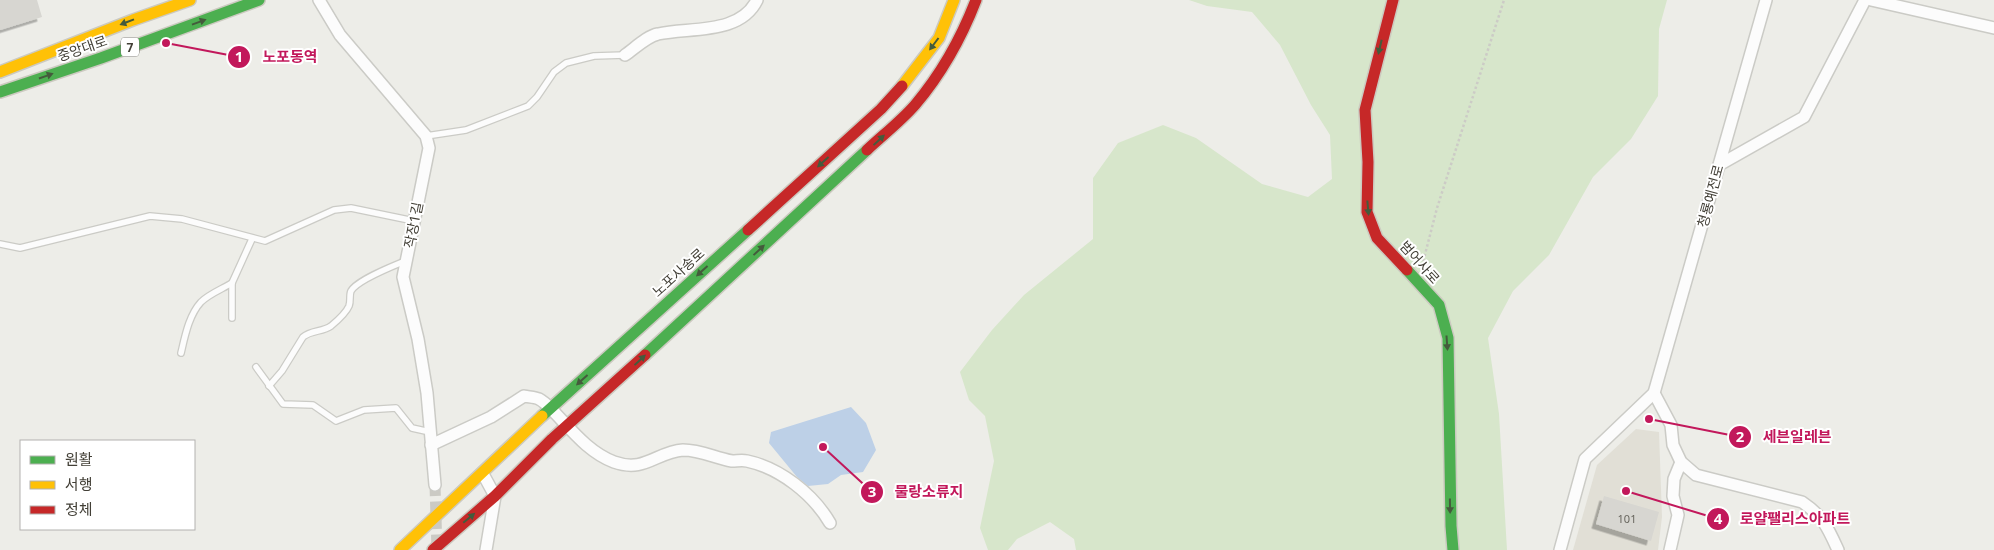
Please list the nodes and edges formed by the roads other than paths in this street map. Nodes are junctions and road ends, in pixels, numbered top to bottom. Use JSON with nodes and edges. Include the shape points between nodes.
{"nodes":[{"id":1,"x":190,"y":0,"type":"edge"},
{"id":2,"x":258,"y":0,"type":"edge"},
{"id":3,"x":319,"y":0,"type":"edge"},
{"id":4,"x":757,"y":0,"type":"edge"},
{"id":5,"x":954,"y":0,"type":"edge"},
{"id":6,"x":976,"y":0,"type":"edge"},
{"id":7,"x":1392,"y":0,"type":"edge"},
{"id":8,"x":1766,"y":0,"type":"edge"},
{"id":9,"x":1865,"y":0,"type":"edge"},
{"id":10,"x":1871,"y":0,"type":"edge"},
{"id":11,"x":1993,"y":27,"type":"edge"},
{"id":12,"x":625,"y":55,"type":"joint"},
{"id":13,"x":0,"y":72,"type":"edge"},
{"id":14,"x":0,"y":92,"type":"edge"},
{"id":15,"x":426,"y":136,"type":"junction"},
{"id":16,"x":1718,"y":165,"type":"junction"},
{"id":17,"x":414,"y":221,"type":"junction"},
{"id":18,"x":252,"y":239,"type":"junction"},
{"id":19,"x":0,"y":244,"type":"edge"},
{"id":20,"x":406,"y":260,"type":"junction"},
{"id":21,"x":232,"y":283,"type":"junction"},
{"id":22,"x":232,"y":318,"type":"dead end"},
{"id":23,"x":181,"y":354,"type":"dead end"},
{"id":24,"x":256,"y":367,"type":"dead end"},
{"id":25,"x":269,"y":386,"type":"junction"},
{"id":26,"x":1654,"y":393,"type":"junction"},
{"id":27,"x":550,"y":409,"type":"junction"},
{"id":28,"x":568,"y":426,"type":"junction"},
{"id":29,"x":430,"y":432,"type":"junction"},
{"id":30,"x":431,"y":445,"type":"junction"},
{"id":31,"x":1681,"y":462,"type":"junction"},
{"id":32,"x":483,"y":474,"type":"junction"},
{"id":33,"x":434,"y":485,"type":"tunnel mouth"},
{"id":34,"x":495,"y":496,"type":"junction"},
{"id":35,"x":830,"y":523,"type":"dead end"},
{"id":36,"x":400,"y":550,"type":"edge"},
{"id":37,"x":432,"y":550,"type":"edge"},
{"id":38,"x":486,"y":550,"type":"edge"},
{"id":39,"x":1453,"y":550,"type":"edge"},
{"id":40,"x":1560,"y":550,"type":"edge"},
{"id":41,"x":1670,"y":550,"type":"edge"},
{"id":42,"x":1838,"y":550,"type":"edge"}],
"edges":[{"from":1,"to":13,"type":"main road","name":"중앙대로","number":"7","one_way":true},
{"from":14,"to":2,"type":"main road","name":"중앙대로","number":"7","one_way":true},
{"from":3,"to":15,"type":"street","via":[[340,35]]},
{"from":4,"to":12,"type":"street","via":[[748,15],[739,19],[717,26],[656,34]]},
{"from":5,"to":27,"type":"main road","name":"노포사송로","one_way":true,"via":[[939,38],[881,109]]},
{"from":28,"to":6,"type":"main road","one_way":true,"via":[[914,106],[955,48]]},
{"from":7,"to":39,"type":"main road","name":"범어사로","one_way":true,"via":[[1365,110],[1367,212],[1378,238],[1438,305],[1448,338]]},
{"from":8,"to":16,"type":"street","name":"청룡예전로"},
{"from":9,"to":16,"type":"street","via":[[1804,117]]},
{"from":10,"to":11,"type":"street"},
{"from":12,"to":15,"type":"lane","via":[[594,56],[566,63],[554,72],[528,106],[466,130]]},
{"from":15,"to":17,"type":"street","name":"작장1길","via":[[428,148]]},
{"from":16,"to":26,"type":"street","name":"청룡예전로"},
{"from":17,"to":18,"type":"lane","via":[[352,208],[334,210],[265,241]]},
{"from":17,"to":20,"type":"street","name":"작장1길"},
{"from":18,"to":19,"type":"lane","via":[[182,220],[150,216],[20,248]]},
{"from":18,"to":21,"type":"lane"},
{"from":20,"to":25,"type":"lane","via":[[353,288],[349,306],[340,318],[329,328],[307,333]]},
{"from":20,"to":29,"type":"street","name":"작장1길","via":[[403,277],[418,340]]},
{"from":21,"to":22,"type":"lane"},
{"from":21,"to":23,"type":"lane","via":[[202,301],[187,329]]},
{"from":24,"to":25,"type":"lane"},
{"from":25,"to":29,"type":"lane","via":[[283,404],[313,405],[332,420],[364,410],[396,408],[412,428]]},
{"from":26,"to":31,"type":"street","via":[[1671,424],[1672,446]]},
{"from":26,"to":40,"type":"street","via":[[1585,459]]},
{"from":27,"to":28,"type":"street"},
{"from":27,"to":30,"type":"street","via":[[538,398],[524,396],[491,417]]},
{"from":27,"to":32,"type":"main road","name":"노포사송로"},
{"from":28,"to":34,"type":"main road"},
{"from":28,"to":35,"type":"street","via":[[589,448],[616,462],[636,466],[683,450],[704,452],[732,461],[745,460],[762,466],[796,485]]},
{"from":29,"to":30,"type":"street","name":"작장1길"},
{"from":30,"to":33,"type":"street","name":"작장1길"},
{"from":31,"to":41,"type":"street","via":[[1674,479],[1673,496],[1678,515]]},
{"from":31,"to":42,"type":"street","via":[[1696,475],[1802,502],[1817,512]]},
{"from":32,"to":34,"type":"street"},
{"from":32,"to":36,"type":"main road","name":"노포사송로"},
{"from":37,"to":34,"type":"main road","one_way":true},
{"from":34,"to":38,"type":"street"}]}
